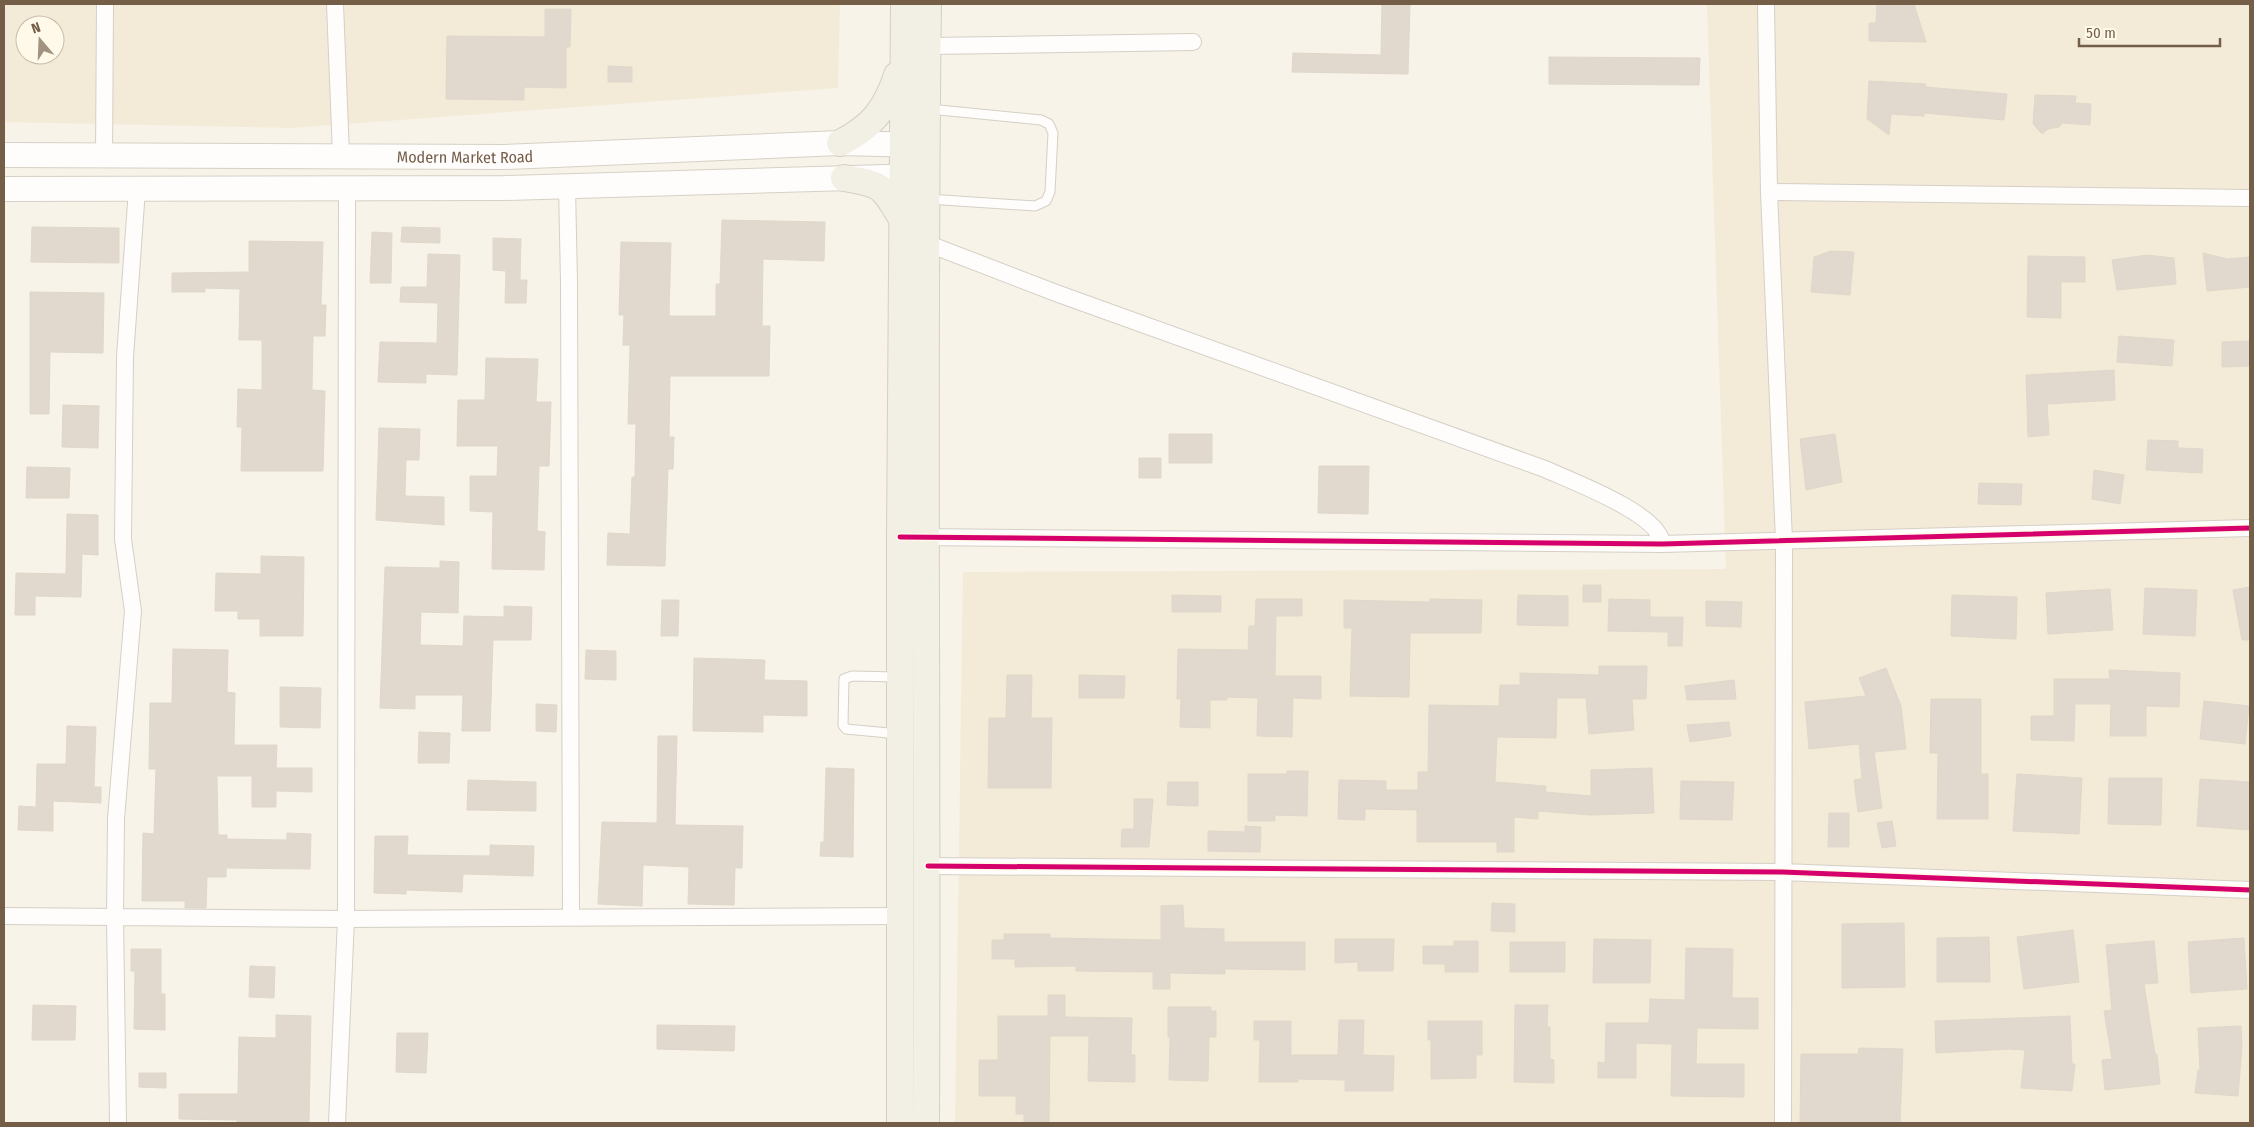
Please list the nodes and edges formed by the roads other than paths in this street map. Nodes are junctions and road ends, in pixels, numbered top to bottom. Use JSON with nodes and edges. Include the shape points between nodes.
{"nodes":[{"id":1,"x":105,"y":4,"type":"edge"},
{"id":2,"x":335,"y":4,"type":"edge"},
{"id":3,"x":904,"y":4,"type":"edge"},
{"id":4,"x":928,"y":4,"type":"edge"},
{"id":5,"x":1766,"y":4,"type":"edge"},
{"id":6,"x":1193,"y":42,"type":"dead end"},
{"id":7,"x":928,"y":46,"type":"junction"},
{"id":8,"x":903,"y":58,"type":"junction"},
{"id":9,"x":927,"y":109,"type":"junction"},
{"id":10,"x":840,"y":143,"type":"junction"},
{"id":11,"x":914,"y":144,"type":"junction"},
{"id":12,"x":4,"y":155,"type":"edge"},
{"id":13,"x":341,"y":155,"type":"junction"},
{"id":14,"x":104,"y":156,"type":"junction"},
{"id":15,"x":505,"y":157,"type":"junction"},
{"id":16,"x":844,"y":178,"type":"junction"},
{"id":17,"x":918,"y":183,"type":"junction"},
{"id":18,"x":567,"y":186,"type":"junction"},
{"id":19,"x":347,"y":188,"type":"junction"},
{"id":20,"x":505,"y":188,"type":"junction"},
{"id":21,"x":4,"y":189,"type":"edge"},
{"id":22,"x":137,"y":189,"type":"junction"},
{"id":23,"x":1769,"y":192,"type":"junction"},
{"id":24,"x":2250,"y":198,"type":"edge"},
{"id":25,"x":902,"y":219,"type":"junction"},
{"id":26,"x":926,"y":243,"type":"junction"},
{"id":27,"x":2250,"y":528,"type":"edge"},
{"id":28,"x":900,"y":537,"type":"junction"},
{"id":29,"x":928,"y":538,"type":"junction"},
{"id":30,"x":1784,"y":541,"type":"junction"},
{"id":31,"x":1662,"y":544,"type":"junction"},
{"id":32,"x":900,"y":678,"type":"junction"},
{"id":33,"x":900,"y":734,"type":"junction"},
{"id":34,"x":928,"y":866,"type":"junction"},
{"id":35,"x":1782,"y":872,"type":"junction"},
{"id":36,"x":2250,"y":890,"type":"edge"},
{"id":37,"x":4,"y":916,"type":"edge"},
{"id":38,"x":571,"y":916,"type":"junction"},
{"id":39,"x":900,"y":916,"type":"junction"},
{"id":40,"x":115,"y":918,"type":"junction"},
{"id":41,"x":346,"y":918,"type":"junction"},
{"id":42,"x":118,"y":1123,"type":"edge"},
{"id":43,"x":337,"y":1123,"type":"edge"},
{"id":44,"x":900,"y":1123,"type":"edge"},
{"id":45,"x":926,"y":1123,"type":"edge"},
{"id":46,"x":1783,"y":1123,"type":"edge"}],
"edges":[{"from":1,"to":14,"type":"street"},
{"from":2,"to":13,"type":"street"},
{"from":3,"to":8,"type":"main road"},
{"from":4,"to":7,"type":"main road"},
{"from":5,"to":23,"type":"street"},
{"from":6,"to":7,"type":"street"},
{"from":7,"to":9,"type":"main road"},
{"from":8,"to":10,"type":"main road","via":[[884,107],[863,129]]},
{"from":8,"to":11,"type":"main road"},
{"from":9,"to":11,"type":"main road"},
{"from":9,"to":17,"type":"lane","via":[[1041,120],[1049,124],[1054,133],[1050,192],[1046,201],[1035,206]]},
{"from":10,"to":11,"type":"street","name":"Modern Market Road"},
{"from":10,"to":15,"type":"street","name":"Modern Market Road"},
{"from":11,"to":17,"type":"main road"},
{"from":12,"to":14,"type":"street","name":"Modern Market Road"},
{"from":13,"to":14,"type":"street","name":"Modern Market Road"},
{"from":13,"to":15,"type":"street","name":"Modern Market Road"},
{"from":15,"to":20,"type":"street"},
{"from":16,"to":17,"type":"street","name":"Modern Market Road"},
{"from":16,"to":18,"type":"street","name":"Modern Market Road"},
{"from":16,"to":25,"type":"main road","via":[[880,187]]},
{"from":17,"to":25,"type":"main road"},
{"from":17,"to":26,"type":"main road"},
{"from":18,"to":20,"type":"street","name":"Modern Market Road"},
{"from":18,"to":38,"type":"street"},
{"from":19,"to":20,"type":"street","name":"Modern Market Road"},
{"from":19,"to":22,"type":"street","name":"Modern Market Road"},
{"from":19,"to":41,"type":"street"},
{"from":21,"to":22,"type":"street","name":"Modern Market Road"},
{"from":22,"to":40,"type":"street","via":[[125,357],[123,540],[133,611],[116,818]]},
{"from":23,"to":24,"type":"street"},
{"from":23,"to":30,"type":"street"},
{"from":25,"to":28,"type":"main road"},
{"from":26,"to":29,"type":"main road"},
{"from":26,"to":31,"type":"street","via":[[1545,469],[1644,517],[1657,530]]},
{"from":27,"to":30,"type":"street"},
{"from":28,"to":29,"type":"street"},
{"from":28,"to":32,"type":"main road"},
{"from":29,"to":31,"type":"street"},
{"from":29,"to":34,"type":"main road"},
{"from":30,"to":31,"type":"street"},
{"from":30,"to":35,"type":"street"},
{"from":32,"to":33,"type":"main road"},
{"from":32,"to":33,"type":"lane","via":[[852,676],[844,679],[843,725],[846,729]]},
{"from":33,"to":39,"type":"main road"},
{"from":34,"to":35,"type":"street"},
{"from":34,"to":45,"type":"main road"},
{"from":35,"to":36,"type":"street"},
{"from":35,"to":46,"type":"street"},
{"from":37,"to":40,"type":"street"},
{"from":38,"to":39,"type":"street"},
{"from":38,"to":41,"type":"street"},
{"from":39,"to":44,"type":"main road"},
{"from":40,"to":41,"type":"street"},
{"from":40,"to":42,"type":"street"},
{"from":41,"to":43,"type":"street"}]}
